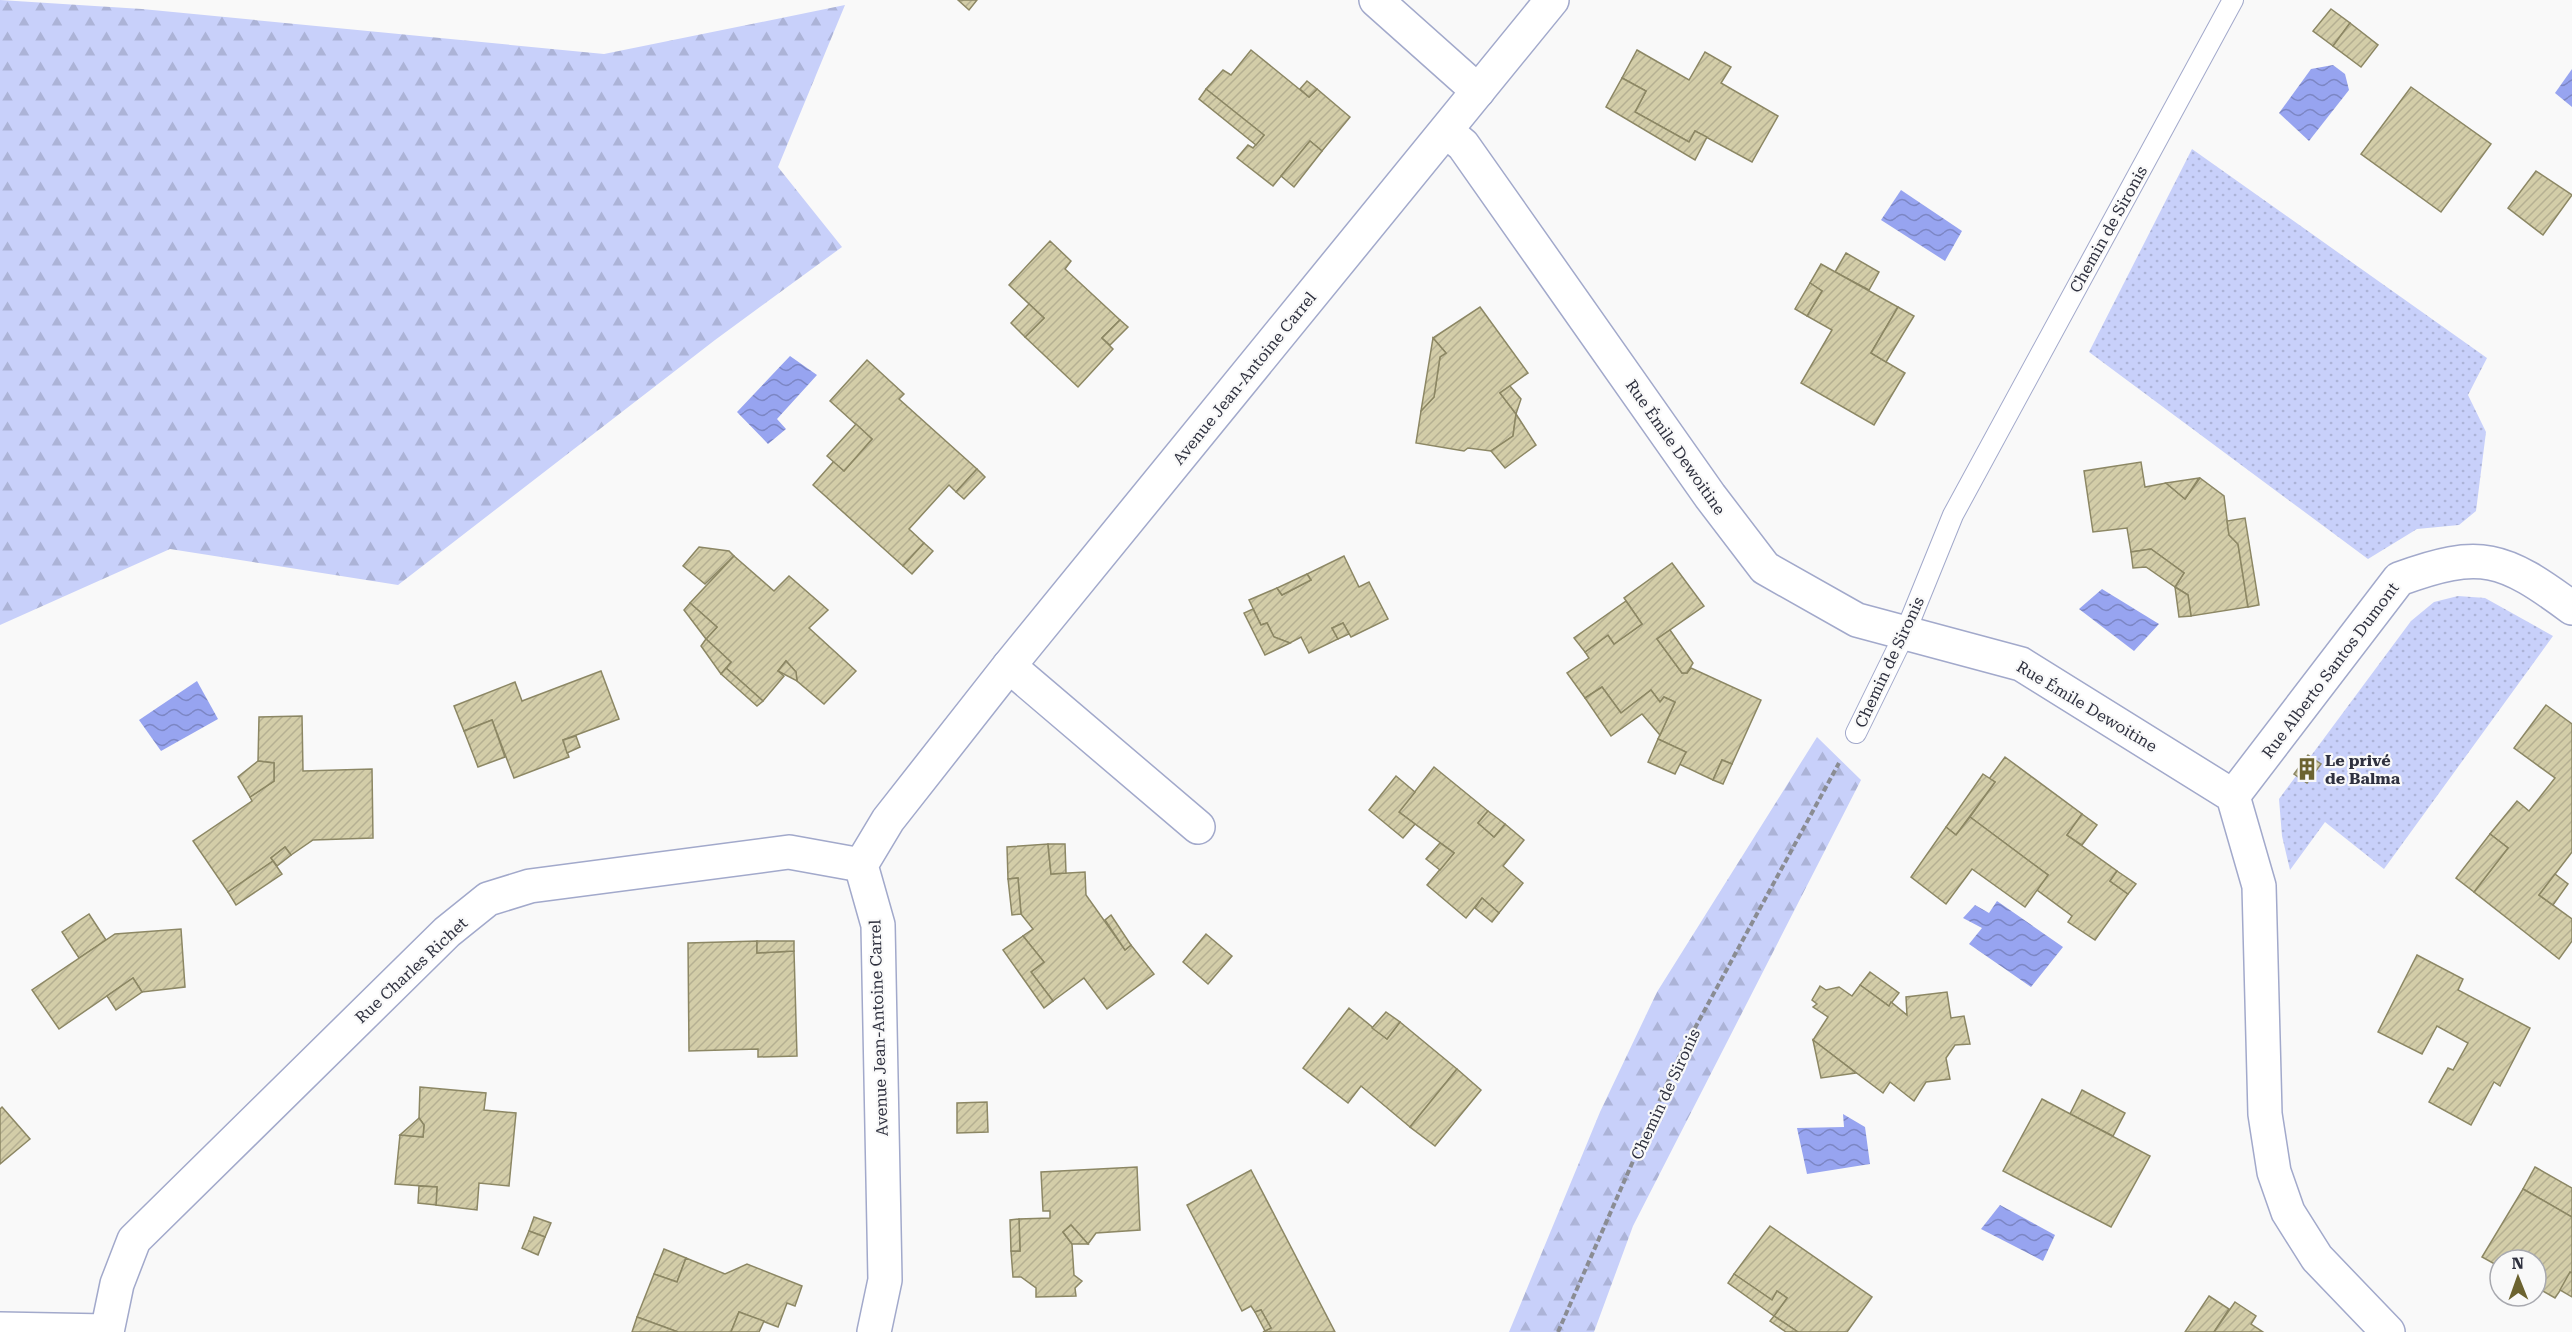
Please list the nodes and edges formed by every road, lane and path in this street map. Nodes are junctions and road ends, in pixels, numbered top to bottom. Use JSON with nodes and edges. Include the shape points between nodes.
{"nodes":[{"id":1,"x":1376,"y":0,"type":"edge"},
{"id":2,"x":1552,"y":0,"type":"edge"},
{"id":3,"x":2233,"y":0,"type":"edge"},
{"id":4,"x":1478,"y":91,"type":"junction"},
{"id":5,"x":1446,"y":131,"type":"junction"},
{"id":6,"x":2572,"y":608,"type":"edge"},
{"id":7,"x":1905,"y":633,"type":"junction"},
{"id":8,"x":1009,"y":666,"type":"junction"},
{"id":9,"x":1856,"y":733,"type":"joint"},
{"id":10,"x":2233,"y":796,"type":"junction"},
{"id":11,"x":1198,"y":826,"type":"dead end"},
{"id":12,"x":861,"y":865,"type":"junction"},
{"id":13,"x":0,"y":1329,"type":"edge"},
{"id":14,"x":107,"y":1331,"type":"edge"},
{"id":15,"x":874,"y":1332,"type":"edge"},
{"id":16,"x":1558,"y":1332,"type":"edge"},
{"id":17,"x":2388,"y":1332,"type":"edge"}],
"edges":[{"from":1,"to":4,"type":"street"},
{"from":2,"to":4,"type":"street","name":"Avenue Jean-Antoine Carrel"},
{"from":3,"to":7,"type":"lane","name":"Chemin de Sironis","via":[[1953,515]]},
{"from":4,"to":5,"type":"street","name":"Avenue Jean-Antoine Carrel"},
{"from":5,"to":7,"type":"street","name":"Rue Émile Dewoitine","via":[[1463,145],[1765,568],[1857,620]]},
{"from":5,"to":8,"type":"street","name":"Avenue Jean-Antoine Carrel"},
{"from":6,"to":10,"type":"street","name":"Rue Alberto Santos Dumont","via":[[2529,576],[2489,561],[2441,563],[2399,579]]},
{"from":7,"to":9,"type":"lane","name":"Chemin de Sironis"},
{"from":7,"to":10,"type":"street","name":"Rue Émile Dewoitine","via":[[2021,664]]},
{"from":8,"to":11,"type":"street"},
{"from":8,"to":12,"type":"street","name":"Avenue Jean-Antoine Carrel","via":[[888,820]]},
{"from":9,"to":16,"type":"path","name":"Chemin de Sironis","via":[[1677,1061]]},
{"from":10,"to":17,"type":"street","via":[[2259,886],[2265,1114],[2274,1172],[2288,1212],[2317,1258]]},
{"from":12,"to":14,"type":"street","name":"Rue Charles Richet","via":[[789,852],[530,886],[488,899],[447,932],[134,1240],[117,1284]]},
{"from":12,"to":15,"type":"street","name":"Avenue Jean-Antoine Carrel","via":[[878,925],[885,1280]]},
{"from":13,"to":14,"type":"street","name":"Rue Charles Richet"}]}
